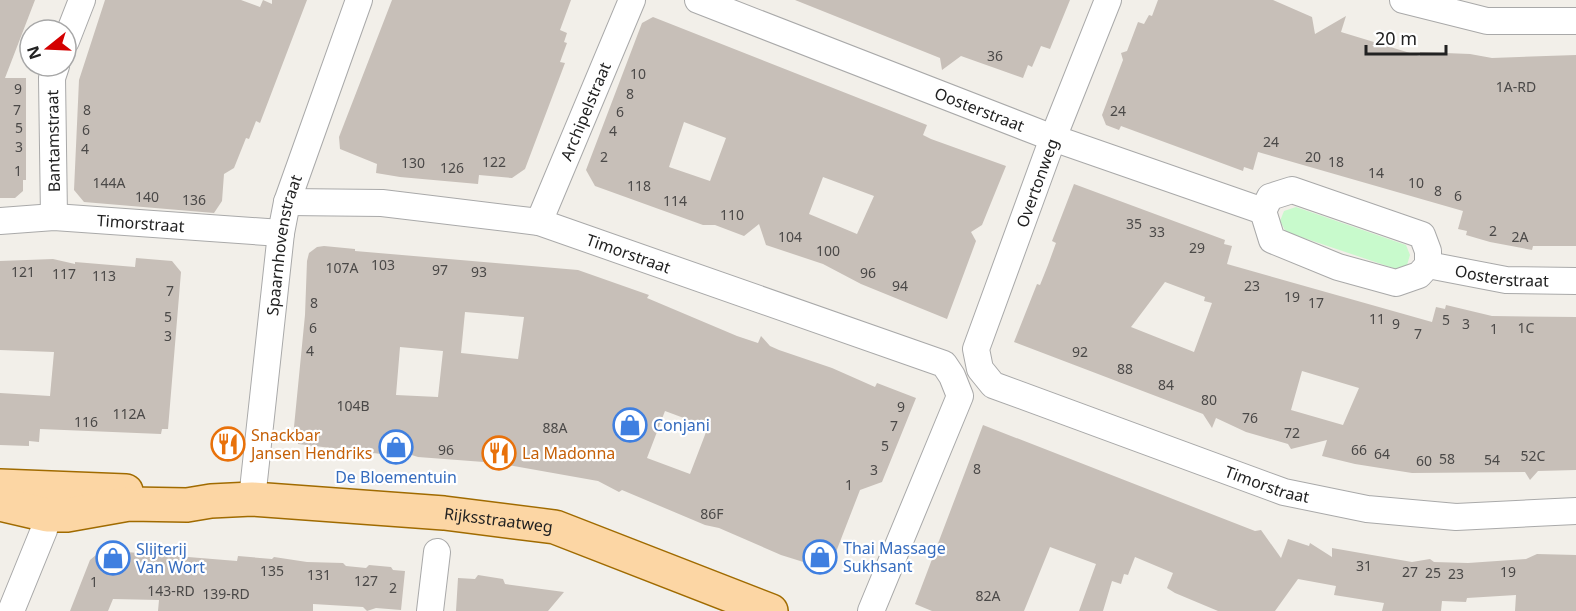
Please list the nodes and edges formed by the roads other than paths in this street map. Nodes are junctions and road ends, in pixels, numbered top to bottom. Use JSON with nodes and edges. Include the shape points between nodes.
{"nodes":[{"id":1,"x":82,"y":0,"type":"edge"},
{"id":2,"x":359,"y":0,"type":"edge"},
{"id":3,"x":632,"y":0,"type":"edge"},
{"id":4,"x":699,"y":0,"type":"edge"},
{"id":5,"x":1108,"y":0,"type":"edge"},
{"id":6,"x":1403,"y":0,"type":"edge"},
{"id":7,"x":75,"y":18,"type":"edge"},
{"id":8,"x":1576,"y":21,"type":"edge"},
{"id":9,"x":52,"y":78,"type":"edge"},
{"id":10,"x":1053,"y":138,"type":"junction"},
{"id":11,"x":287,"y":202,"type":"junction"},
{"id":12,"x":1263,"y":211,"type":"junction"},
{"id":13,"x":54,"y":217,"type":"junction"},
{"id":14,"x":0,"y":221,"type":"edge"},
{"id":15,"x":539,"y":222,"type":"junction"},
{"id":16,"x":281,"y":233,"type":"junction"},
{"id":17,"x":1428,"y":265,"type":"junction"},
{"id":18,"x":1576,"y":281,"type":"edge"},
{"id":19,"x":980,"y":369,"type":"joint"},
{"id":20,"x":0,"y":486,"type":"edge"},
{"id":21,"x":252,"y":500,"type":"junction"},
{"id":22,"x":51,"y":502,"type":"junction"},
{"id":23,"x":0,"y":504,"type":"edge"},
{"id":24,"x":1576,"y":511,"type":"edge"},
{"id":25,"x":437,"y":552,"type":"dead end"},
{"id":26,"x":11,"y":611,"type":"edge"},
{"id":27,"x":430,"y":611,"type":"edge"},
{"id":28,"x":771,"y":611,"type":"edge"},
{"id":29,"x":872,"y":611,"type":"edge"}],
"edges":[{"from":1,"to":7,"type":"street"},
{"from":2,"to":11,"type":"street","name":"Spaarnhovenstraat"},
{"from":3,"to":15,"type":"street","name":"Archipelstraat"},
{"from":4,"to":10,"type":"street","name":"Oosterstraat"},
{"from":5,"to":10,"type":"street","name":"Overtonweg"},
{"from":6,"to":8,"type":"street","via":[[1487,21]]},
{"from":9,"to":13,"type":"street","name":"Bantamstraat"},
{"from":10,"to":12,"type":"street","name":"Oosterstraat"},
{"from":10,"to":19,"type":"street","name":"Overtonweg","via":[[976,349]]},
{"from":11,"to":15,"type":"street","name":"Timorstraat","via":[[382,203]]},
{"from":11,"to":16,"type":"street","name":"Spaarnhovenstraat"},
{"from":12,"to":17,"type":"street","via":[[1272,240],[1338,267],[1396,283],[1419,275]]},
{"from":12,"to":17,"type":"street","via":[[1270,197],[1292,190],[1422,235]]},
{"from":13,"to":14,"type":"street","name":"Timorstraat"},
{"from":13,"to":16,"type":"street","name":"Timorstraat"},
{"from":15,"to":29,"type":"street","name":"Timorstraat","via":[[944,364],[960,396]]},
{"from":16,"to":21,"type":"street","name":"Spaarnhovenstraat"},
{"from":17,"to":18,"type":"street","name":"Oosterstraat","via":[[1506,280]]},
{"from":19,"to":24,"type":"street","name":"Timorstraat","via":[[993,385],[1284,492],[1367,509],[1456,517]]},
{"from":20,"to":22,"type":"main road","name":"Rijksstraatweg"},
{"from":21,"to":22,"type":"main road","name":"Rijksstraatweg","via":[[187,506],[129,504],[67,515]]},
{"from":21,"to":28,"type":"main road","name":"Rijksstraatweg","via":[[444,513],[555,527]]},
{"from":22,"to":23,"type":"main road","name":"Rijksstraatweg"},
{"from":22,"to":26,"type":"street"},
{"from":25,"to":27,"type":"street"}]}
